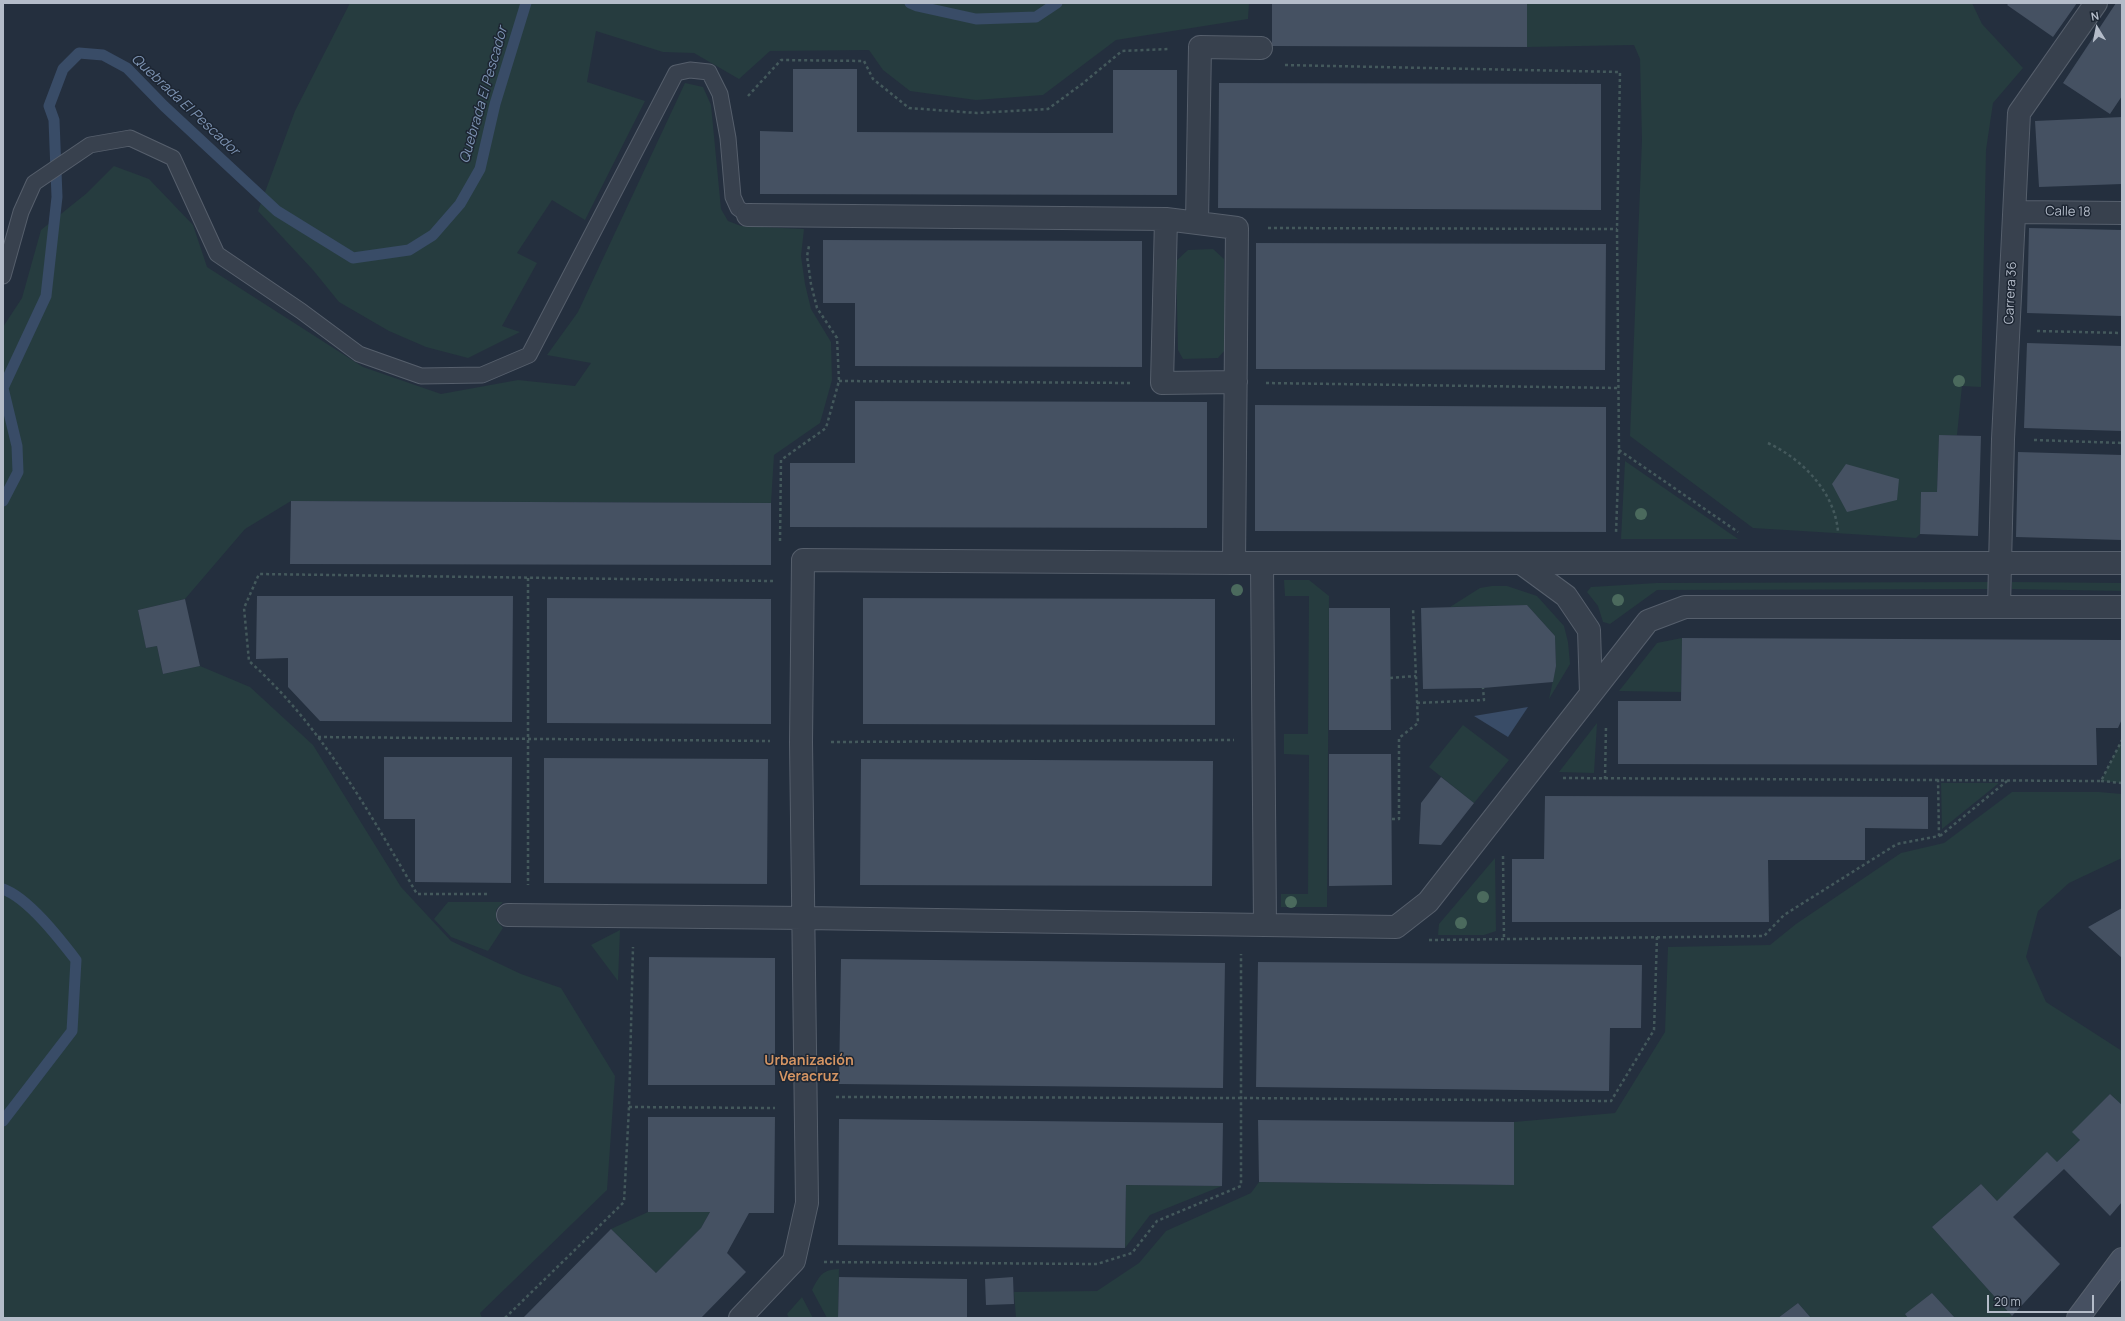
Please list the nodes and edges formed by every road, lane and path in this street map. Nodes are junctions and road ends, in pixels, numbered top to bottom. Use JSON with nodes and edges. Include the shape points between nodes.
{"nodes":[{"id":1,"x":2096,"y":3,"type":"edge"},
{"id":2,"x":1200,"y":47,"type":"junction"},
{"id":3,"x":1261,"y":48,"type":"joint"},
{"id":4,"x":748,"y":103,"type":"dead end"},
{"id":5,"x":2014,"y":212,"type":"junction"},
{"id":6,"x":2122,"y":213,"type":"edge"},
{"id":7,"x":748,"y":215,"type":"joint"},
{"id":8,"x":812,"y":217,"type":"junction"},
{"id":9,"x":1166,"y":219,"type":"junction"},
{"id":10,"x":1197,"y":222,"type":"junction"},
{"id":11,"x":1237,"y":228,"type":"junction"},
{"id":12,"x":1617,"y":228,"type":"junction"},
{"id":13,"x":3,"y":276,"type":"edge"},
{"id":14,"x":2009,"y":330,"type":"junction"},
{"id":15,"x":2122,"y":332,"type":"edge"},
{"id":16,"x":839,"y":381,"type":"junction"},
{"id":17,"x":1236,"y":382,"type":"junction"},
{"id":18,"x":1162,"y":383,"type":"junction"},
{"id":19,"x":1618,"y":388,"type":"junction"},
{"id":20,"x":2003,"y":439,"type":"junction"},
{"id":21,"x":1768,"y":443,"type":"dead end"},
{"id":22,"x":2122,"y":443,"type":"edge"},
{"id":23,"x":1619,"y":450,"type":"junction"},
{"id":24,"x":1744,"y":536,"type":"dead end"},
{"id":25,"x":780,"y":544,"type":"dead end"},
{"id":26,"x":1234,"y":563,"type":"junction"},
{"id":27,"x":1262,"y":563,"type":"junction"},
{"id":28,"x":1521,"y":563,"type":"junction"},
{"id":29,"x":1615,"y":563,"type":"junction"},
{"id":30,"x":1840,"y":563,"type":"junction"},
{"id":31,"x":2000,"y":563,"type":"junction"},
{"id":32,"x":2122,"y":563,"type":"edge"},
{"id":33,"x":528,"y":578,"type":"junction"},
{"id":34,"x":803,"y":581,"type":"junction"},
{"id":35,"x":2122,"y":606,"type":"edge"},
{"id":36,"x":1999,"y":607,"type":"junction"},
{"id":37,"x":1413,"y":608,"type":"dead end"},
{"id":38,"x":1416,"y":676,"type":"junction"},
{"id":39,"x":1390,"y":678,"type":"dead end"},
{"id":40,"x":1483,"y":688,"type":"dead end"},
{"id":41,"x":1591,"y":694,"type":"junction"},
{"id":42,"x":1417,"y":704,"type":"junction"},
{"id":43,"x":318,"y":737,"type":"junction"},
{"id":44,"x":528,"y":738,"type":"junction"},
{"id":45,"x":1263,"y":740,"type":"junction"},
{"id":46,"x":2122,"y":740,"type":"edge"},
{"id":47,"x":801,"y":742,"type":"junction"},
{"id":48,"x":1526,"y":777,"type":"junction"},
{"id":49,"x":1938,"y":779,"type":"junction"},
{"id":50,"x":2007,"y":780,"type":"junction"},
{"id":51,"x":2102,"y":781,"type":"junction"},
{"id":52,"x":2122,"y":783,"type":"edge"},
{"id":53,"x":1392,"y":819,"type":"dead end"},
{"id":54,"x":1939,"y":836,"type":"junction"},
{"id":55,"x":1503,"y":854,"type":"dead end"},
{"id":56,"x":488,"y":894,"type":"dead end"},
{"id":57,"x":518,"y":916,"type":"joint"},
{"id":58,"x":634,"y":917,"type":"junction"},
{"id":59,"x":805,"y":918,"type":"junction"},
{"id":60,"x":1241,"y":925,"type":"junction"},
{"id":61,"x":1265,"y":925,"type":"junction"},
{"id":62,"x":1396,"y":927,"type":"junction"},
{"id":63,"x":1657,"y":937,"type":"junction"},
{"id":64,"x":1504,"y":939,"type":"junction"},
{"id":65,"x":1241,"y":1098,"type":"junction"},
{"id":66,"x":806,"y":1103,"type":"junction"},
{"id":67,"x":629,"y":1107,"type":"junction"},
{"id":68,"x":2122,"y":1259,"type":"edge"},
{"id":69,"x":794,"y":1261,"type":"junction"},
{"id":70,"x":2078,"y":1314,"type":"edge"},
{"id":71,"x":505,"y":1318,"type":"edge"},
{"id":72,"x":740,"y":1318,"type":"edge"}],
"edges":[{"from":1,"to":5,"type":"street","name":"Carrera 36","via":[[2019,112]]},
{"from":2,"to":3,"type":"street"},
{"from":2,"to":4,"type":"path","via":[[1122,51],[1048,109],[976,113],[909,108],[873,79],[864,61],[781,60],[748,95]]},
{"from":2,"to":10,"type":"street"},
{"from":3,"to":12,"type":"path","via":[[1260,65],[1620,72]]},
{"from":5,"to":6,"type":"street","name":"Calle 18"},
{"from":5,"to":14,"type":"street","name":"Carrera 36"},
{"from":7,"to":8,"type":"street"},
{"from":7,"to":13,"type":"lane","via":[[738,208],[733,197],[728,138],[720,94],[709,72],[690,70],[676,73],[529,355],[482,375],[421,376],[359,354],[217,254],[173,158],[130,138],[90,145],[34,183],[21,212]]},
{"from":8,"to":9,"type":"street"},
{"from":8,"to":16,"type":"path","via":[[808,256],[811,284],[817,308],[837,338]]},
{"from":9,"to":10,"type":"street"},
{"from":9,"to":18,"type":"street"},
{"from":10,"to":11,"type":"street"},
{"from":11,"to":12,"type":"path"},
{"from":11,"to":17,"type":"street"},
{"from":12,"to":19,"type":"path"},
{"from":14,"to":15,"type":"path"},
{"from":14,"to":20,"type":"street","name":"Carrera 36"},
{"from":16,"to":18,"type":"path"},
{"from":16,"to":25,"type":"path","via":[[826,428],[781,460]]},
{"from":17,"to":18,"type":"street"},
{"from":17,"to":19,"type":"path"},
{"from":17,"to":26,"type":"street"},
{"from":19,"to":23,"type":"path"},
{"from":20,"to":22,"type":"path"},
{"from":20,"to":31,"type":"street","name":"Carrera 36"},
{"from":21,"to":30,"type":"path","via":[[1787,452],[1811,473],[1827,497],[1838,529]]},
{"from":23,"to":24,"type":"path"},
{"from":23,"to":29,"type":"path"},
{"from":26,"to":27,"type":"street"},
{"from":26,"to":34,"type":"street","via":[[802,560]]},
{"from":27,"to":28,"type":"street"},
{"from":27,"to":45,"type":"street"},
{"from":28,"to":29,"type":"street"},
{"from":28,"to":41,"type":"street","via":[[1566,596],[1589,630]]},
{"from":29,"to":30,"type":"street"},
{"from":30,"to":31,"type":"street"},
{"from":31,"to":32,"type":"street"},
{"from":31,"to":36,"type":"street","name":"Carrera 36"},
{"from":33,"to":34,"type":"path"},
{"from":33,"to":43,"type":"path","via":[[259,574],[244,608],[249,661],[268,678]]},
{"from":33,"to":44,"type":"path"},
{"from":34,"to":47,"type":"street"},
{"from":35,"to":36,"type":"street"},
{"from":36,"to":41,"type":"street","via":[[1685,607],[1648,620]]},
{"from":37,"to":38,"type":"path"},
{"from":38,"to":39,"type":"path"},
{"from":38,"to":42,"type":"path"},
{"from":40,"to":42,"type":"path","via":[[1484,700]]},
{"from":41,"to":48,"type":"street"},
{"from":42,"to":53,"type":"path","via":[[1418,722],[1399,738],[1399,819]]},
{"from":43,"to":44,"type":"path"},
{"from":43,"to":56,"type":"path","via":[[375,822],[417,894]]},
{"from":44,"to":47,"type":"path"},
{"from":44,"to":57,"type":"path"},
{"from":45,"to":47,"type":"path"},
{"from":45,"to":61,"type":"street"},
{"from":46,"to":51,"type":"path"},
{"from":47,"to":59,"type":"street"},
{"from":48,"to":49,"type":"path"},
{"from":48,"to":62,"type":"street","via":[[1428,902]]},
{"from":49,"to":50,"type":"path"},
{"from":49,"to":54,"type":"path"},
{"from":50,"to":51,"type":"path"},
{"from":50,"to":54,"type":"path"},
{"from":51,"to":52,"type":"path"},
{"from":54,"to":63,"type":"path","via":[[1897,844],[1784,915],[1764,936]]},
{"from":55,"to":64,"type":"path"},
{"from":57,"to":58,"type":"street"},
{"from":58,"to":59,"type":"street"},
{"from":58,"to":67,"type":"path"},
{"from":59,"to":60,"type":"street"},
{"from":59,"to":66,"type":"street"},
{"from":60,"to":61,"type":"street"},
{"from":60,"to":65,"type":"path"},
{"from":61,"to":62,"type":"street"},
{"from":62,"to":64,"type":"path","via":[[1431,940]]},
{"from":63,"to":64,"type":"path"},
{"from":63,"to":65,"type":"path","via":[[1654,1030],[1611,1101]]},
{"from":65,"to":66,"type":"path"},
{"from":65,"to":69,"type":"path","via":[[1241,1186],[1157,1221],[1132,1253],[1098,1264]]},
{"from":66,"to":67,"type":"path"},
{"from":66,"to":69,"type":"street","via":[[806,1202]]},
{"from":67,"to":71,"type":"path","via":[[624,1202]]},
{"from":68,"to":70,"type":"main road"},
{"from":69,"to":72,"type":"street"}]}
